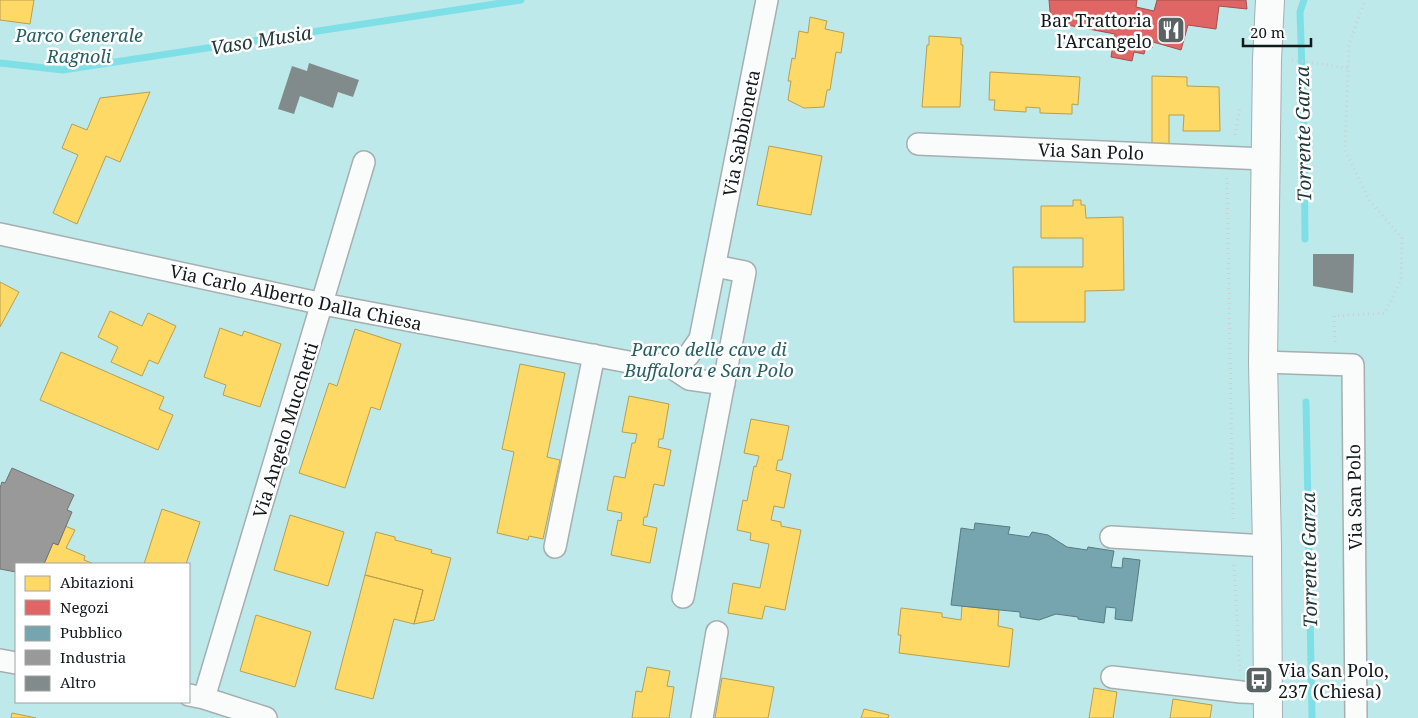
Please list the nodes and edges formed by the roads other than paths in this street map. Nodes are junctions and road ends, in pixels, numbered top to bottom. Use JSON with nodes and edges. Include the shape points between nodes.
{"nodes":[{"id":1,"x":767,"y":0,"type":"edge"},
{"id":2,"x":1270,"y":0,"type":"edge"},
{"id":3,"x":918,"y":144,"type":"dead end"},
{"id":4,"x":1265,"y":158,"type":"junction"},
{"id":5,"x":364,"y":162,"type":"dead end"},
{"id":6,"x":0,"y":234,"type":"edge"},
{"id":7,"x":715,"y":266,"type":"junction"},
{"id":8,"x":323,"y":304,"type":"junction"},
{"id":9,"x":594,"y":355,"type":"junction"},
{"id":10,"x":1263,"y":362,"type":"junction"},
{"id":11,"x":668,"y":365,"type":"junction"},
{"id":12,"x":724,"y":384,"type":"junction"},
{"id":13,"x":1111,"y":537,"type":"dead end"},
{"id":14,"x":1267,"y":546,"type":"junction"},
{"id":15,"x":555,"y":547,"type":"dead end"},
{"id":16,"x":684,"y":597,"type":"dead end"},
{"id":17,"x":717,"y":632,"type":"dead end"},
{"id":18,"x":0,"y":660,"type":"edge"},
{"id":19,"x":15,"y":663,"type":"edge"},
{"id":20,"x":1112,"y":677,"type":"dead end"},
{"id":21,"x":196,"y":696,"type":"edge"},
{"id":22,"x":1258,"y":701,"type":"edge"},
{"id":23,"x":266,"y":718,"type":"edge"},
{"id":24,"x":702,"y":718,"type":"edge"},
{"id":25,"x":1356,"y":718,"type":"edge"}],
"edges":[{"from":1,"to":7,"type":"street","name":"Via Sabbioneta"},
{"from":2,"to":4,"type":"main road"},
{"from":3,"to":4,"type":"street","name":"Via San Polo"},
{"from":4,"to":10,"type":"main road"},
{"from":5,"to":8,"type":"street","name":"Via Angelo Mucchetti"},
{"from":6,"to":8,"type":"street","name":"Via Carlo Alberto Dalla Chiesa"},
{"from":7,"to":11,"type":"street","name":"Via Sabbioneta","via":[[700,339],[688,356]]},
{"from":7,"to":12,"type":"street","via":[[746,272]]},
{"from":8,"to":9,"type":"street","name":"Via Carlo Alberto Dalla Chiesa"},
{"from":8,"to":21,"type":"street","name":"Via Angelo Mucchetti"},
{"from":9,"to":11,"type":"street","name":"Via Carlo Alberto Dalla Chiesa","via":[[634,363]]},
{"from":9,"to":15,"type":"street"},
{"from":10,"to":14,"type":"main road"},
{"from":10,"to":25,"type":"street","name":"Via San Polo","via":[[1352,365]]},
{"from":11,"to":12,"type":"street","via":[[689,379]]},
{"from":12,"to":16,"type":"street"},
{"from":13,"to":14,"type":"street"},
{"from":14,"to":22,"type":"main road"},
{"from":17,"to":24,"type":"street"},
{"from":18,"to":19,"type":"street"},
{"from":20,"to":22,"type":"street"},
{"from":21,"to":23,"type":"street"}]}
